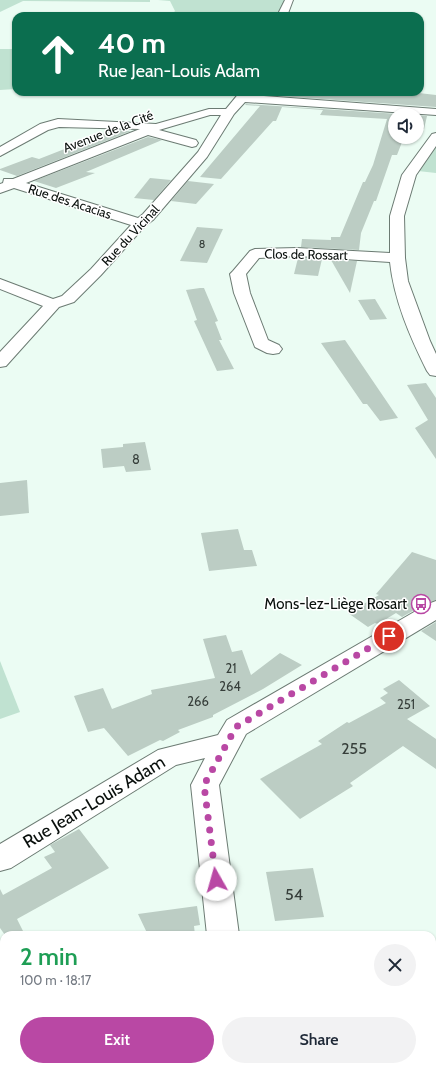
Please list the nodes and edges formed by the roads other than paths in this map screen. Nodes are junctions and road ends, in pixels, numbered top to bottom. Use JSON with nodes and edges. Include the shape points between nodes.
{"nodes":[{"id":1,"x":289,"y":0,"type":"edge"},
{"id":2,"x":284,"y":12,"type":"edge"},
{"id":3,"x":242,"y":96,"type":"edge"},
{"id":4,"x":254,"y":96,"type":"edge"},
{"id":5,"x":229,"y":112,"type":"junction"},
{"id":6,"x":436,"y":112,"type":"edge"},
{"id":7,"x":161,"y":126,"type":"junction"},
{"id":8,"x":148,"y":131,"type":"junction"},
{"id":9,"x":436,"y":138,"type":"edge"},
{"id":10,"x":192,"y":143,"type":"dead end"},
{"id":11,"x":0,"y":152,"type":"edge"},
{"id":12,"x":0,"y":179,"type":"edge"},
{"id":13,"x":14,"y":184,"type":"junction"},
{"id":14,"x":0,"y":189,"type":"edge"},
{"id":15,"x":140,"y":223,"type":"junction"},
{"id":16,"x":397,"y":258,"type":"junction"},
{"id":17,"x":0,"y":284,"type":"edge"},
{"id":18,"x":53,"y":304,"type":"junction"},
{"id":19,"x":273,"y":349,"type":"dead end"},
{"id":20,"x":0,"y":362,"type":"edge"},
{"id":21,"x":436,"y":371,"type":"edge"},
{"id":22,"x":436,"y":609,"type":"edge"},
{"id":23,"x":227,"y":743,"type":"junction"},
{"id":24,"x":0,"y":859,"type":"edge"},
{"id":25,"x":222,"y":931,"type":"edge"}],
"edges":[{"from":1,"to":2,"type":"street"},
{"from":3,"to":5,"type":"street","name":"Rue du Vicinal"},
{"from":4,"to":6,"type":"street"},
{"from":5,"to":7,"type":"street","name":"Avenue de la Cité","via":[[209,112]]},
{"from":5,"to":15,"type":"street","name":"Rue du Vicinal","via":[[203,154]]},
{"from":7,"to":8,"type":"street","name":"Avenue de la Cité"},
{"from":7,"to":11,"type":"street","via":[[58,123],[44,127]]},
{"from":8,"to":10,"type":"street"},
{"from":8,"to":13,"type":"street","name":"Avenue de la Cité"},
{"from":9,"to":16,"type":"street","via":[[409,175],[397,216]]},
{"from":12,"to":13,"type":"street","name":"Rue des Acacias"},
{"from":13,"to":14,"type":"street","name":"Avenue de la Cité"},
{"from":13,"to":15,"type":"street","name":"Rue des Acacias"},
{"from":15,"to":18,"type":"street","name":"Rue du Vicinal","via":[[68,299]]},
{"from":16,"to":19,"type":"street","name":"Clos de Rossart","via":[[297,252],[256,254],[238,274],[242,293],[261,343]]},
{"from":16,"to":21,"type":"street","via":[[400,281],[421,341]]},
{"from":17,"to":18,"type":"street"},
{"from":18,"to":20,"type":"street","name":"Rue du Vicinal"},
{"from":22,"to":23,"type":"street","via":[[236,727]]},
{"from":23,"to":24,"type":"street","name":"Rue Jean-Louis Adam","via":[[168,757]]},
{"from":23,"to":25,"type":"street","via":[[204,785]]}]}
